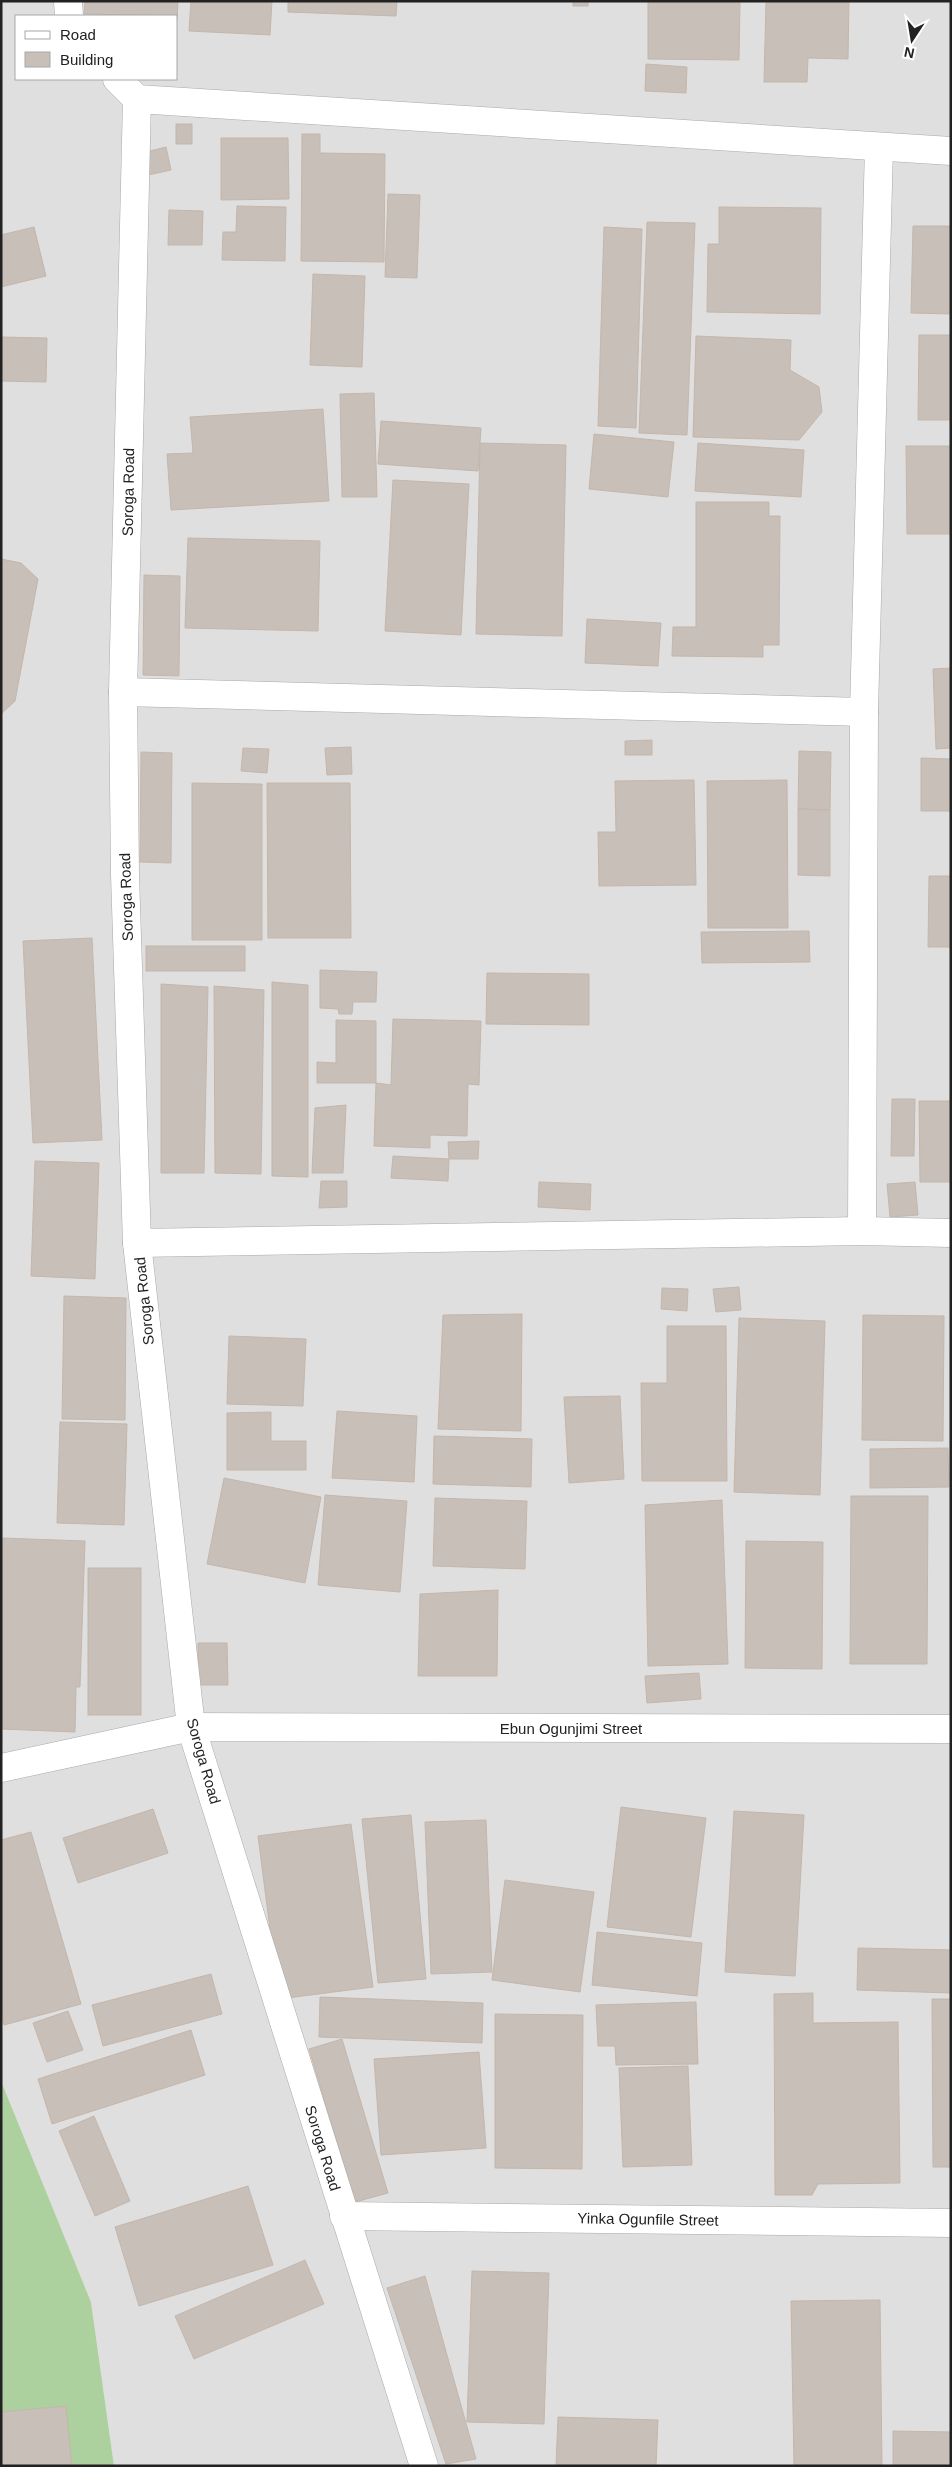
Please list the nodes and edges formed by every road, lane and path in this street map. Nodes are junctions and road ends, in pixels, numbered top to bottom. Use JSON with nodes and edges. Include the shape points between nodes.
{"nodes":[{"id":1,"x":68,"y":1,"type":"edge"},
{"id":2,"x":68,"y":15,"type":"edge"},
{"id":3,"x":118,"y":80,"type":"edge"},
{"id":4,"x":137,"y":99,"type":"junction"},
{"id":5,"x":878,"y":147,"type":"junction"},
{"id":6,"x":951,"y":151,"type":"edge"},
{"id":7,"x":123,"y":692,"type":"junction"},
{"id":8,"x":864,"y":712,"type":"junction"},
{"id":9,"x":862,"y":1231,"type":"junction"},
{"id":10,"x":951,"y":1233,"type":"edge"},
{"id":11,"x":137,"y":1243,"type":"junction"},
{"id":12,"x":191,"y":1727,"type":"junction"},
{"id":13,"x":951,"y":1728,"type":"edge"},
{"id":14,"x":1,"y":1768,"type":"edge"},
{"id":15,"x":344,"y":2216,"type":"junction"},
{"id":16,"x":951,"y":2223,"type":"edge"},
{"id":17,"x":424,"y":2466,"type":"edge"}],
"edges":[{"from":1,"to":2,"type":"street"},
{"from":3,"to":4,"type":"street"},
{"from":4,"to":5,"type":"street"},
{"from":4,"to":7,"type":"street","name":"Soroga Road"},
{"from":5,"to":6,"type":"street"},
{"from":5,"to":8,"type":"street"},
{"from":7,"to":8,"type":"street"},
{"from":7,"to":11,"type":"street","name":"Soroga Road","via":[[125,875]]},
{"from":8,"to":9,"type":"street"},
{"from":9,"to":10,"type":"street"},
{"from":9,"to":11,"type":"street"},
{"from":11,"to":12,"type":"street","name":"Soroga Road"},
{"from":12,"to":13,"type":"street","name":"Ebun Ogunjimi Street"},
{"from":12,"to":14,"type":"street","name":"Ebun Ogunjimi Street"},
{"from":12,"to":15,"type":"street","name":"Soroga Road"},
{"from":15,"to":16,"type":"street","name":"Yinka Ogunfile Street"},
{"from":15,"to":17,"type":"street","name":"Soroga Road"}]}
